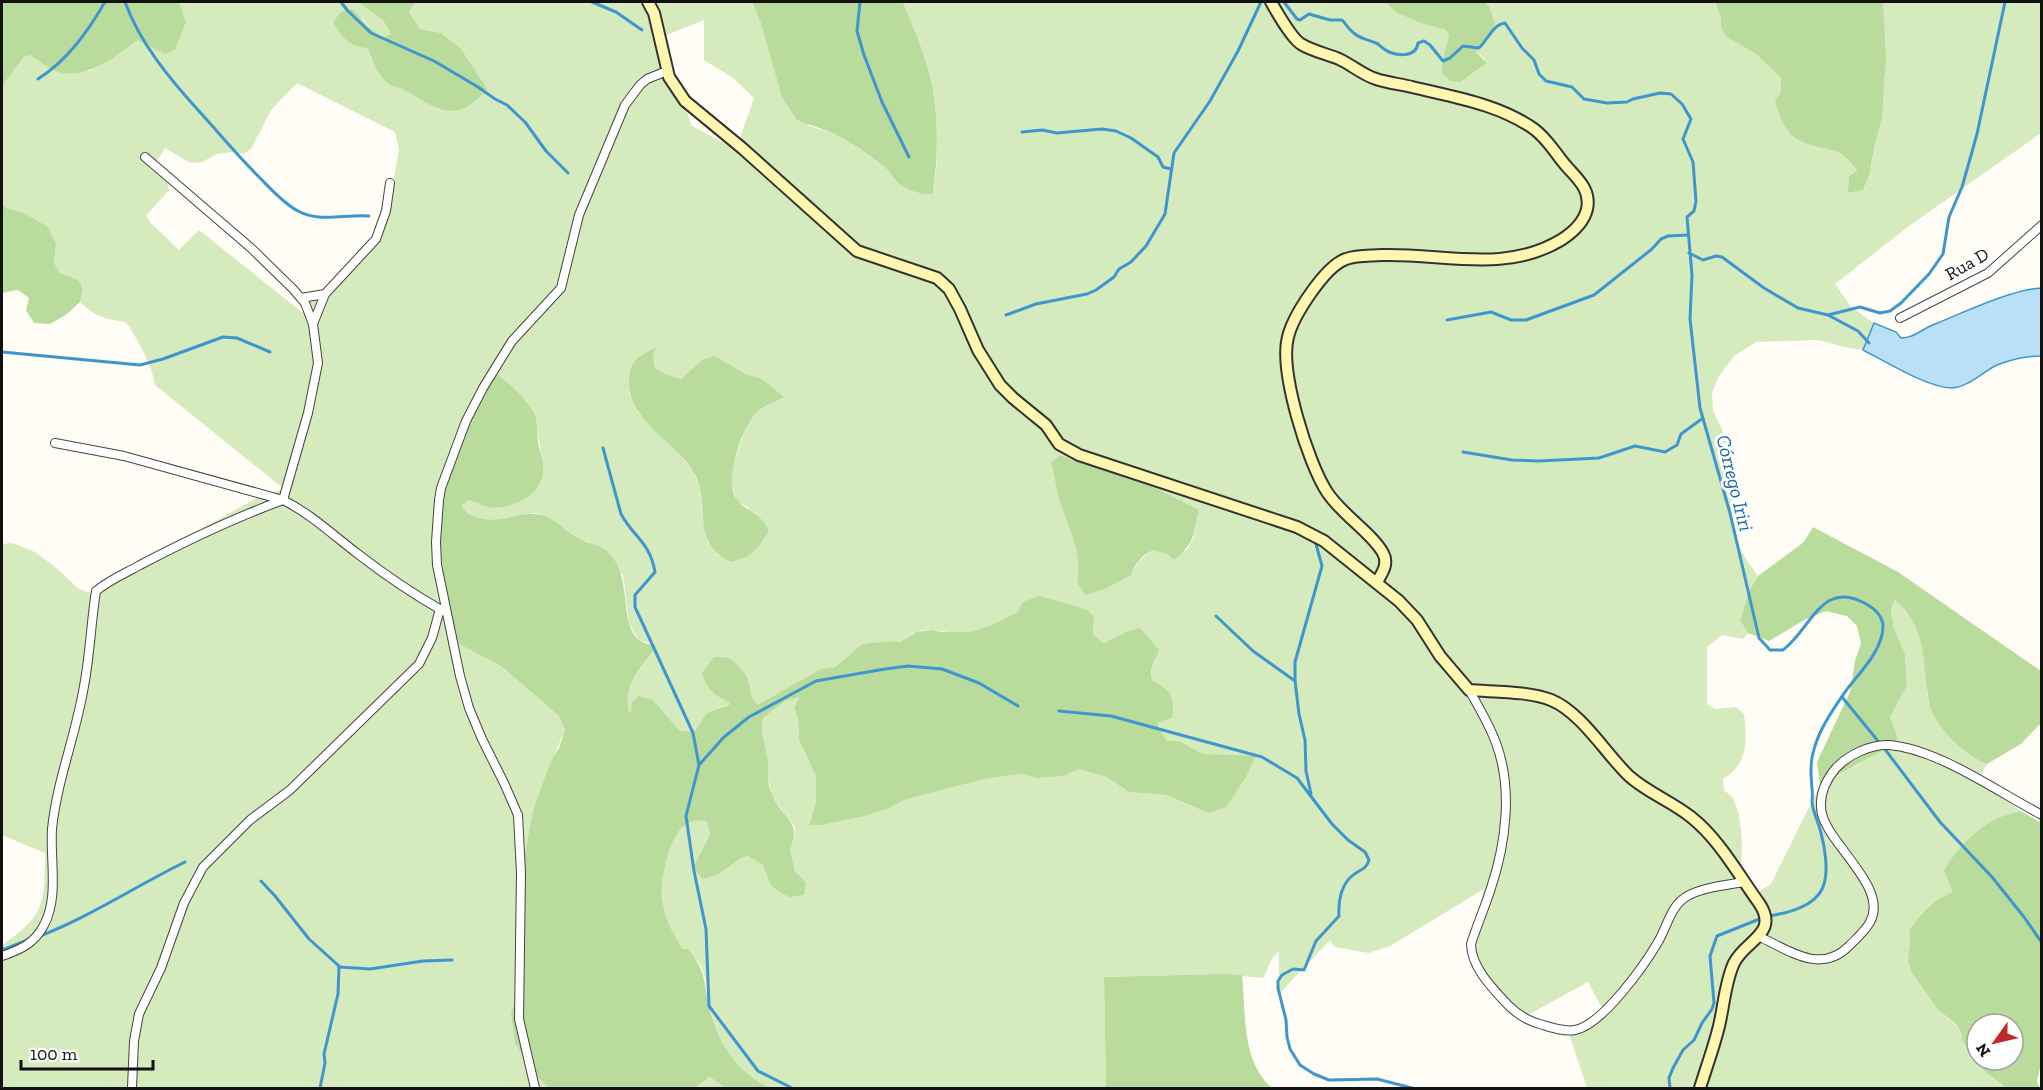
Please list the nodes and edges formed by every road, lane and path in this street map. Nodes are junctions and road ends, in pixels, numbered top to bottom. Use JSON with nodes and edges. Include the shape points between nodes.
{"nodes":[{"id":1,"x":648,"y":2,"type":"edge"},
{"id":2,"x":1271,"y":2,"type":"edge"},
{"id":3,"x":667,"y":71,"type":"junction"},
{"id":4,"x":146,"y":157,"type":"dead end"},
{"id":5,"x":390,"y":183,"type":"dead end"},
{"id":6,"x":2042,"y":225,"type":"edge"},
{"id":7,"x":325,"y":294,"type":"junction"},
{"id":8,"x":301,"y":298,"type":"junction"},
{"id":9,"x":1900,"y":318,"type":"dead end"},
{"id":10,"x":313,"y":324,"type":"junction"},
{"id":11,"x":55,"y":443,"type":"dead end"},
{"id":12,"x":283,"y":500,"type":"junction"},
{"id":13,"x":1377,"y":582,"type":"junction"},
{"id":14,"x":444,"y":611,"type":"junction"},
{"id":15,"x":1469,"y":690,"type":"junction"},
{"id":16,"x":2042,"y":816,"type":"edge"},
{"id":17,"x":1744,"y":882,"type":"junction"},
{"id":18,"x":1761,"y":932,"type":"junction"},
{"id":19,"x":2,"y":956,"type":"edge"},
{"id":20,"x":132,"y":1089,"type":"edge"},
{"id":21,"x":535,"y":1089,"type":"edge"},
{"id":22,"x":1700,"y":1089,"type":"edge"}],
"edges":[{"from":1,"to":3,"type":"street"},
{"from":2,"to":13,"type":"street","via":[[1299,43],[1378,80],[1515,117],[1547,140],[1586,192],[1587,211],[1576,228],[1548,247],[1489,261],[1398,255],[1343,260],[1324,277],[1294,321],[1286,349],[1304,440],[1327,492],[1383,554],[1385,568]]},
{"from":3,"to":13,"type":"street","via":[[685,101],[857,251],[937,278],[949,289],[978,350],[1000,385],[1046,425],[1059,444],[1079,455],[1297,527],[1324,541]]},
{"from":3,"to":14,"type":"street","via":[[647,79],[625,105],[583,206],[561,288],[512,341],[465,422],[441,488],[437,517],[437,565]]},
{"from":4,"to":8,"type":"street","via":[[251,248]]},
{"from":5,"to":7,"type":"street","via":[[386,212],[376,239]]},
{"from":6,"to":9,"type":"street","name":"Rua D","via":[[1988,273]]},
{"from":7,"to":8,"type":"street"},
{"from":7,"to":10,"type":"street"},
{"from":8,"to":10,"type":"street"},
{"from":10,"to":12,"type":"street","via":[[318,363]]},
{"from":11,"to":12,"type":"street","via":[[124,456]]},
{"from":12,"to":14,"type":"street","via":[[302,510],[413,594]]},
{"from":12,"to":19,"type":"street","via":[[140,565],[96,591],[84,688],[62,771],[52,831],[49,911],[37,935],[22,949]]},
{"from":13,"to":15,"type":"street","via":[[1417,620],[1440,656]]},
{"from":14,"to":20,"type":"street","via":[[419,664],[290,790],[250,820],[203,867],[184,903],[139,1014]]},
{"from":14,"to":21,"type":"street","via":[[469,708],[518,815],[519,1019]]},
{"from":15,"to":17,"type":"street","via":[[1548,698],[1558,703],[1640,786],[1693,818]]},
{"from":15,"to":17,"type":"street","via":[[1497,744],[1506,792],[1498,859],[1471,951],[1479,970],[1521,1016],[1574,1031],[1596,1020],[1657,944],[1679,902],[1696,892]]},
{"from":16,"to":18,"type":"street","via":[[1919,752],[1887,745],[1855,753],[1842,761],[1824,784],[1822,813],[1829,831],[1867,883],[1874,910],[1870,922],[1845,950],[1825,960],[1814,960]]},
{"from":17,"to":18,"type":"street","via":[[1766,916]]},
{"from":18,"to":22,"type":"street","via":[[1735,960],[1731,970],[1719,1028]]}]}
